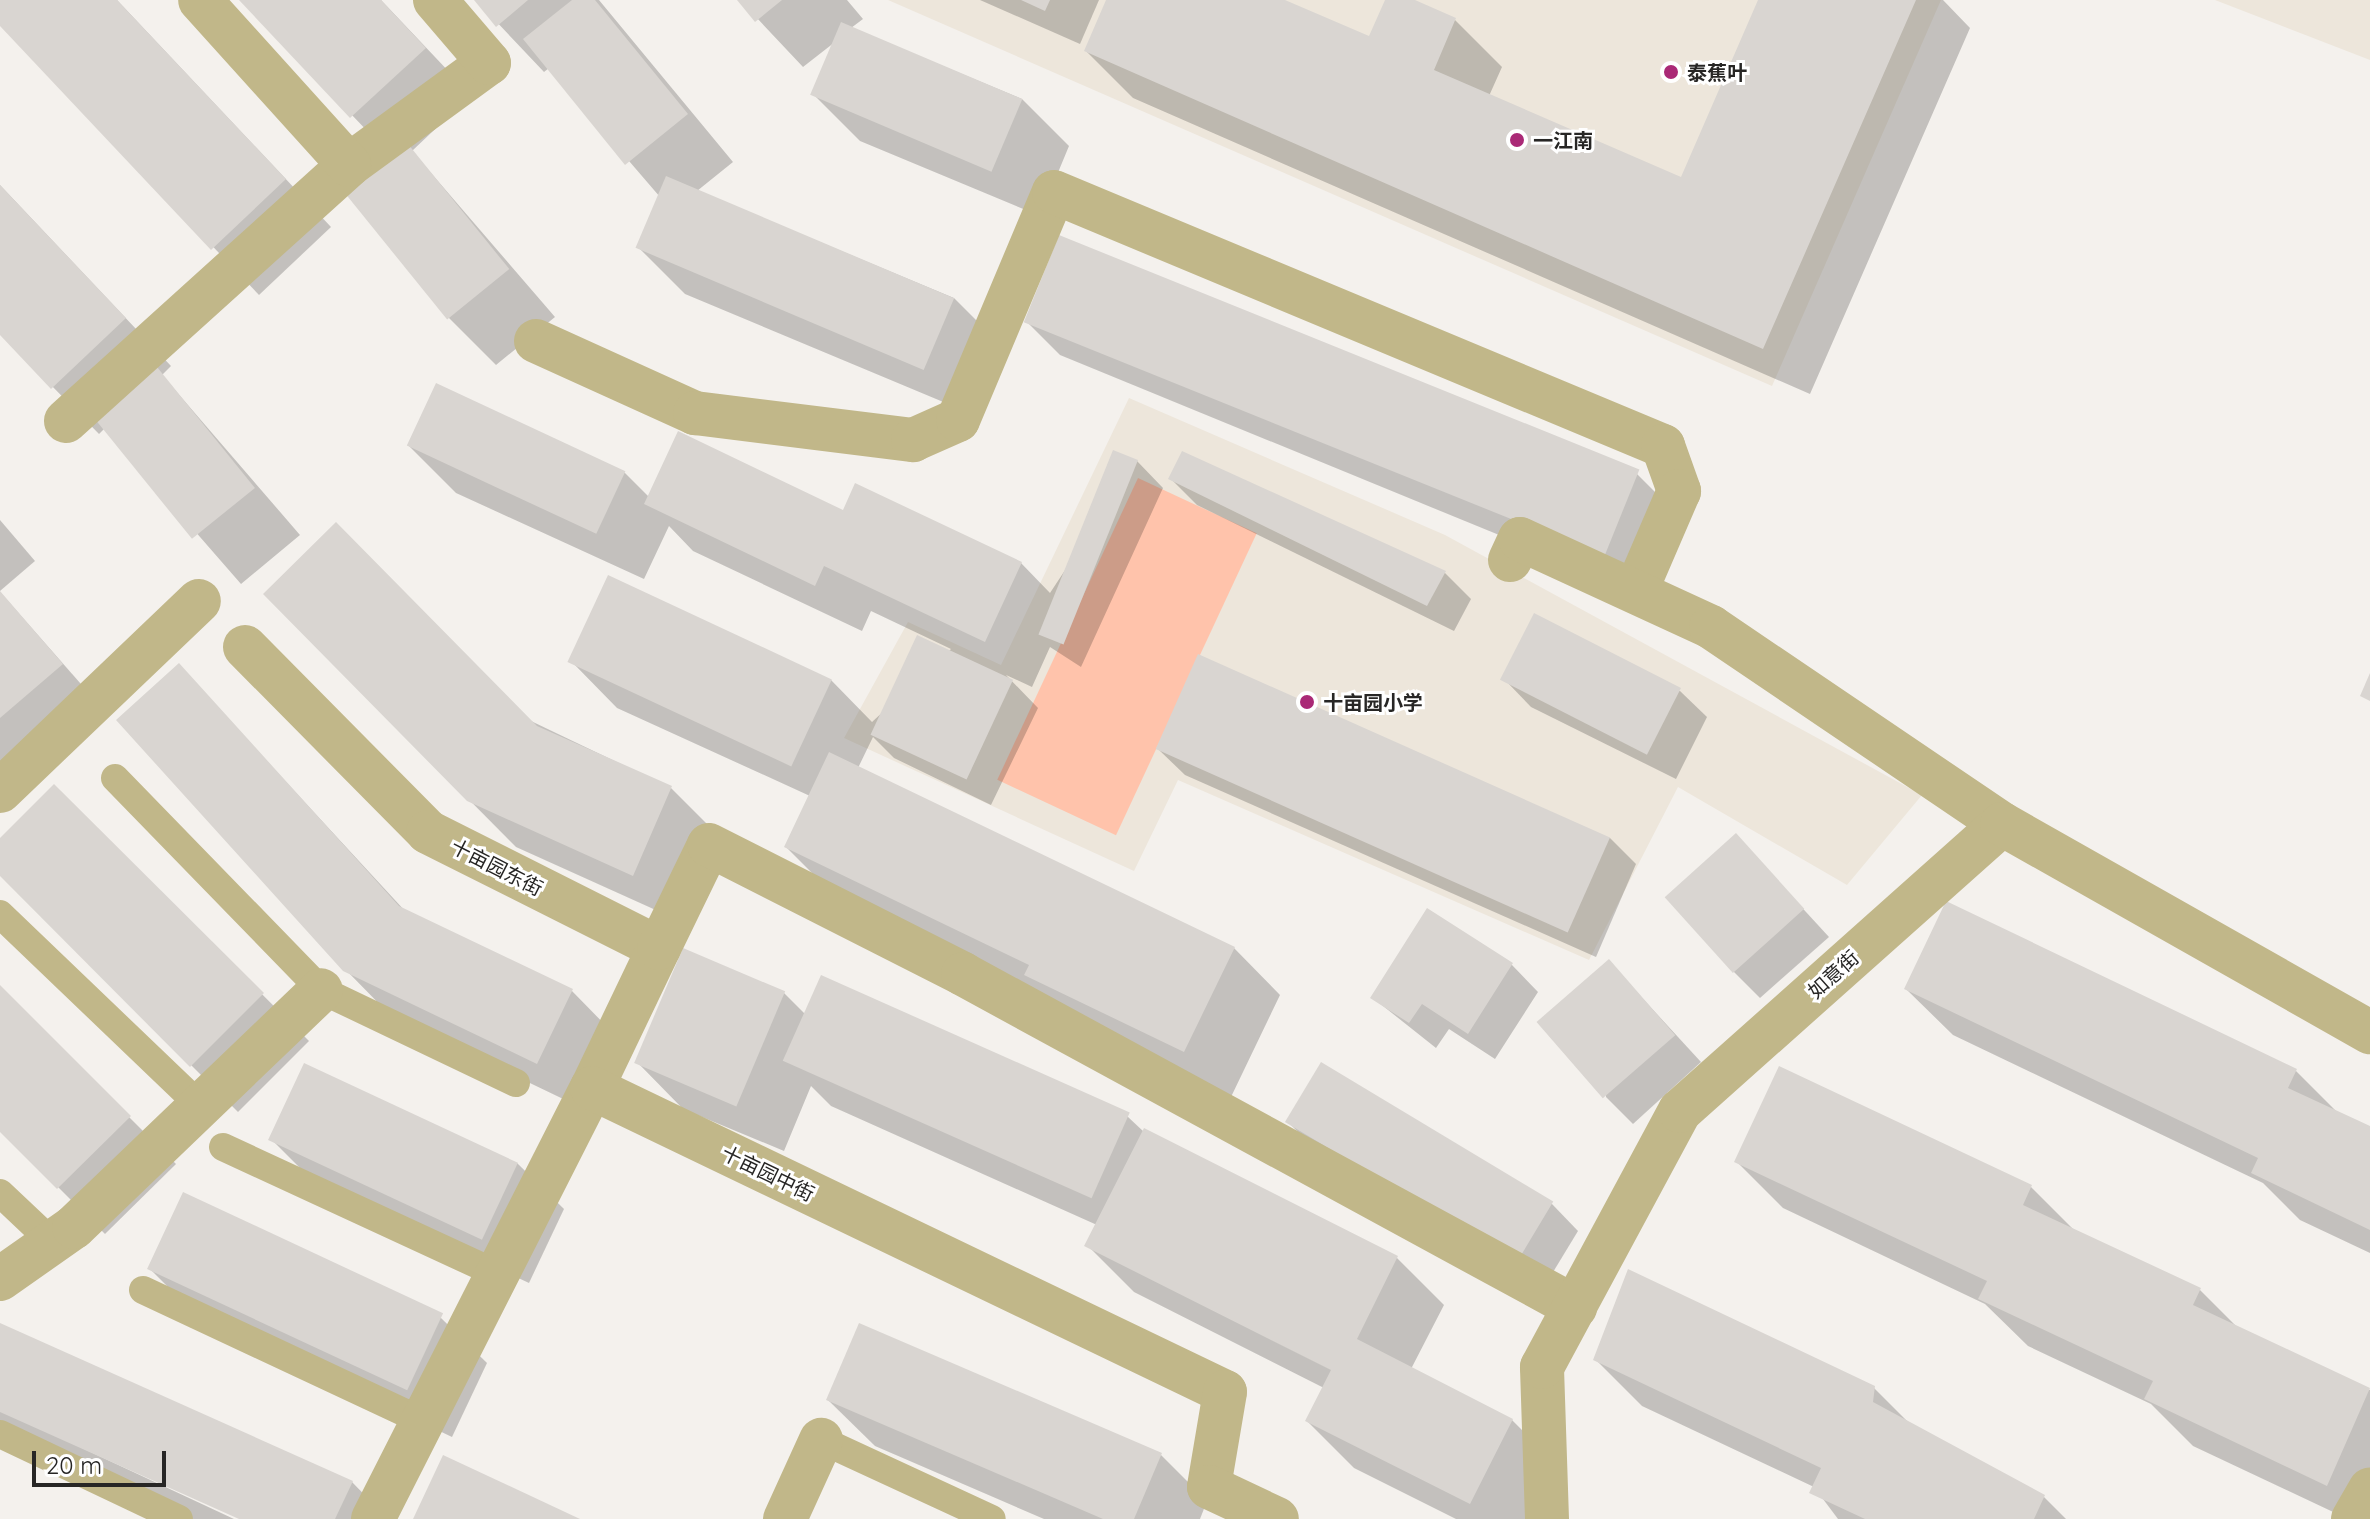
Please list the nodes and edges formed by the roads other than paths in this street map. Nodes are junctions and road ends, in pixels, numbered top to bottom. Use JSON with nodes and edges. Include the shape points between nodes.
{"nodes":[{"id":1,"x":200,"y":0,"type":"edge"},
{"id":2,"x":435,"y":0,"type":"edge"},
{"id":3,"x":349,"y":165,"type":"junction"},
{"id":4,"x":536,"y":341,"type":"dead end"},
{"id":5,"x":66,"y":421,"type":"dead end"},
{"id":6,"x":1510,"y":560,"type":"dead end"},
{"id":7,"x":1636,"y":591,"type":"junction"},
{"id":8,"x":199,"y":601,"type":"dead end"},
{"id":9,"x":245,"y":647,"type":"dead end"},
{"id":10,"x":115,"y":778,"type":"dead end"},
{"id":11,"x":0,"y":791,"type":"edge"},
{"id":12,"x":2002,"y":824,"type":"junction"},
{"id":13,"x":0,"y":914,"type":"edge"},
{"id":14,"x":659,"y":948,"type":"junction"},
{"id":15,"x":321,"y":990,"type":"junction"},
{"id":16,"x":2370,"y":1032,"type":"edge"},
{"id":17,"x":516,"y":1083,"type":"dead end"},
{"id":18,"x":592,"y":1088,"type":"junction"},
{"id":19,"x":200,"y":1106,"type":"junction"},
{"id":20,"x":223,"y":1147,"type":"dead end"},
{"id":21,"x":0,"y":1193,"type":"edge"},
{"id":22,"x":52,"y":1242,"type":"junction"},
{"id":23,"x":498,"y":1274,"type":"junction"},
{"id":24,"x":0,"y":1279,"type":"edge"},
{"id":25,"x":143,"y":1290,"type":"dead end"},
{"id":26,"x":1575,"y":1307,"type":"junction"},
{"id":27,"x":423,"y":1421,"type":"junction"},
{"id":28,"x":0,"y":1434,"type":"edge"},
{"id":29,"x":821,"y":1440,"type":"joint"},
{"id":30,"x":2370,"y":1489,"type":"edge"},
{"id":31,"x":1202,"y":1503,"type":"edge"},
{"id":32,"x":179,"y":1519,"type":"edge"},
{"id":33,"x":373,"y":1519,"type":"edge"},
{"id":34,"x":785,"y":1519,"type":"edge"},
{"id":35,"x":992,"y":1519,"type":"edge"},
{"id":36,"x":1277,"y":1519,"type":"edge"},
{"id":37,"x":1547,"y":1519,"type":"edge"},
{"id":38,"x":2353,"y":1519,"type":"edge"}],
"edges":[{"from":1,"to":3,"type":"street"},
{"from":2,"to":3,"type":"street","via":[[489,63]]},
{"from":3,"to":5,"type":"street"},
{"from":4,"to":7,"type":"street","via":[[695,413],[913,440],[958,420],[1054,192],[1663,446],[1679,491]]},
{"from":6,"to":7,"type":"street","via":[[1520,539]]},
{"from":7,"to":12,"type":"street","via":[[1711,627]]},
{"from":8,"to":11,"type":"street"},
{"from":9,"to":14,"type":"street","name":"十亩园东街","via":[[428,832]]},
{"from":10,"to":15,"type":"lane"},
{"from":12,"to":16,"type":"street"},
{"from":12,"to":26,"type":"street","name":"如意街","via":[[1680,1111]]},
{"from":13,"to":19,"type":"lane"},
{"from":14,"to":18,"type":"street"},
{"from":14,"to":26,"type":"street","via":[[709,845],[963,974]]},
{"from":15,"to":17,"type":"lane"},
{"from":15,"to":19,"type":"street"},
{"from":18,"to":23,"type":"street"},
{"from":18,"to":31,"type":"street","name":"十亩园中街","via":[[1225,1392]]},
{"from":19,"to":22,"type":"street"},
{"from":20,"to":23,"type":"lane"},
{"from":21,"to":22,"type":"lane"},
{"from":22,"to":24,"type":"street"},
{"from":23,"to":27,"type":"street"},
{"from":25,"to":27,"type":"lane"},
{"from":26,"to":37,"type":"street","name":"如意街","via":[[1542,1367]]},
{"from":27,"to":33,"type":"street"},
{"from":28,"to":32,"type":"lane"},
{"from":29,"to":34,"type":"street"},
{"from":29,"to":35,"type":"lane"},
{"from":30,"to":38,"type":"street"},
{"from":31,"to":36,"type":"street","name":"十亩园中街"}]}
